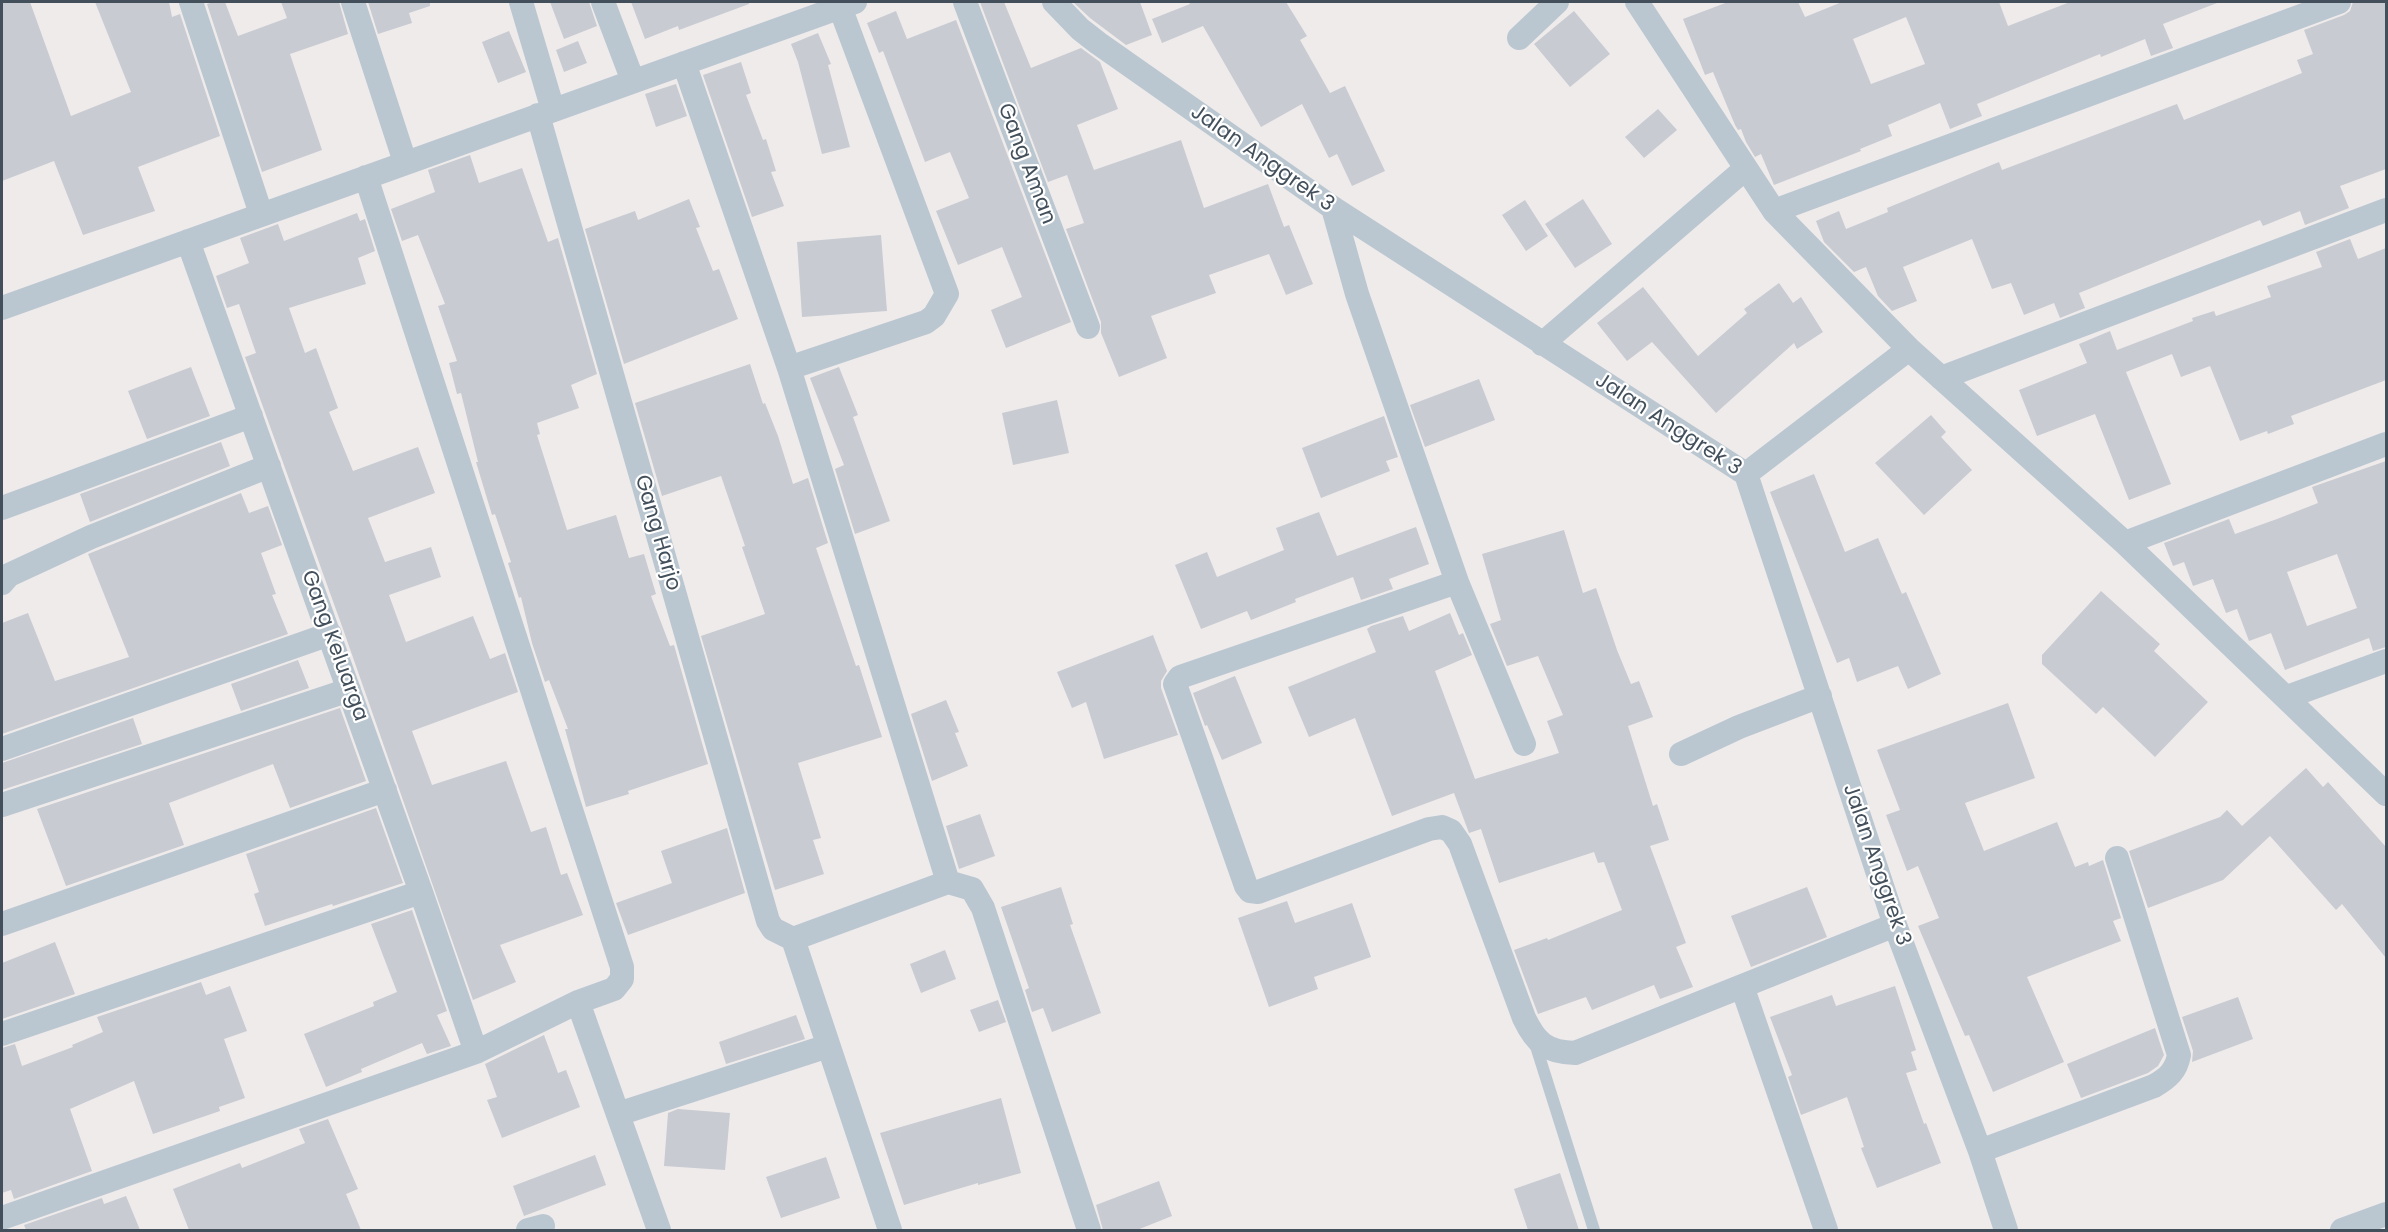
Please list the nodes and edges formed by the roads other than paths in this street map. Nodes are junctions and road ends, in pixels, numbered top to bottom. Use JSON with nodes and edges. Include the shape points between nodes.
{"nodes":[{"id":1,"x":191,"y":2,"type":"edge"},
{"id":2,"x":353,"y":2,"type":"edge"},
{"id":3,"x":521,"y":2,"type":"edge"},
{"id":4,"x":603,"y":2,"type":"edge"},
{"id":5,"x":965,"y":2,"type":"edge"},
{"id":6,"x":1054,"y":2,"type":"edge"},
{"id":7,"x":1557,"y":2,"type":"edge"},
{"id":8,"x":1638,"y":2,"type":"edge"},
{"id":9,"x":2339,"y":2,"type":"edge"},
{"id":10,"x":847,"y":4,"type":"edge"},
{"id":11,"x":1519,"y":38,"type":"dead end"},
{"id":12,"x":684,"y":63,"type":"junction"},
{"id":13,"x":633,"y":81,"type":"junction"},
{"id":14,"x":545,"y":113,"type":"junction"},
{"id":15,"x":405,"y":162,"type":"junction"},
{"id":16,"x":1745,"y":169,"type":"junction"},
{"id":17,"x":366,"y":177,"type":"junction"},
{"id":18,"x":1333,"y":208,"type":"junction"},
{"id":19,"x":2386,"y":210,"type":"edge"},
{"id":20,"x":1774,"y":212,"type":"junction"},
{"id":21,"x":261,"y":214,"type":"junction"},
{"id":22,"x":188,"y":241,"type":"junction"},
{"id":23,"x":2,"y":308,"type":"edge"},
{"id":24,"x":1088,"y":327,"type":"dead end"},
{"id":25,"x":1542,"y":344,"type":"junction"},
{"id":26,"x":1909,"y":349,"type":"junction"},
{"id":27,"x":789,"y":368,"type":"junction"},
{"id":28,"x":1941,"y":378,"type":"junction"},
{"id":29,"x":251,"y":416,"type":"junction"},
{"id":30,"x":2386,"y":444,"type":"edge"},
{"id":31,"x":269,"y":466,"type":"junction"},
{"id":32,"x":1746,"y":474,"type":"junction"},
{"id":33,"x":2,"y":508,"type":"edge"},
{"id":34,"x":2125,"y":543,"type":"junction"},
{"id":35,"x":1456,"y":582,"type":"junction"},
{"id":36,"x":2,"y":583,"type":"edge"},
{"id":37,"x":330,"y":634,"type":"junction"},
{"id":38,"x":2386,"y":661,"type":"edge"},
{"id":39,"x":349,"y":690,"type":"junction"},
{"id":40,"x":1820,"y":696,"type":"junction"},
{"id":41,"x":2287,"y":698,"type":"junction"},
{"id":42,"x":1524,"y":744,"type":"dead end"},
{"id":43,"x":2,"y":749,"type":"edge"},
{"id":44,"x":1681,"y":753,"type":"dead end"},
{"id":45,"x":386,"y":790,"type":"junction"},
{"id":46,"x":2386,"y":794,"type":"edge"},
{"id":47,"x":2,"y":805,"type":"edge"},
{"id":48,"x":2117,"y":858,"type":"dead end"},
{"id":49,"x":948,"y":882,"type":"junction"},
{"id":50,"x":422,"y":892,"type":"junction"},
{"id":51,"x":2,"y":924,"type":"edge"},
{"id":52,"x":1895,"y":925,"type":"junction"},
{"id":53,"x":792,"y":939,"type":"junction"},
{"id":54,"x":1742,"y":986,"type":"junction"},
{"id":55,"x":578,"y":1002,"type":"junction"},
{"id":56,"x":2,"y":1034,"type":"edge"},
{"id":57,"x":1533,"y":1036,"type":"junction"},
{"id":58,"x":828,"y":1046,"type":"junction"},
{"id":59,"x":476,"y":1052,"type":"junction"},
{"id":60,"x":618,"y":1114,"type":"junction"},
{"id":61,"x":1980,"y":1151,"type":"junction"},
{"id":62,"x":2386,"y":1214,"type":"edge"},
{"id":63,"x":2,"y":1218,"type":"edge"},
{"id":64,"x":659,"y":1230,"type":"edge"},
{"id":65,"x":890,"y":1230,"type":"edge"},
{"id":66,"x":1089,"y":1230,"type":"edge"},
{"id":67,"x":1594,"y":1230,"type":"edge"},
{"id":68,"x":1826,"y":1230,"type":"edge"},
{"id":69,"x":2006,"y":1230,"type":"edge"},
{"id":70,"x":2343,"y":1230,"type":"edge"}],
"edges":[{"from":1,"to":21,"type":"street"},
{"from":2,"to":15,"type":"street"},
{"from":3,"to":14,"type":"street","name":"Gang Harjo"},
{"from":4,"to":13,"type":"street"},
{"from":5,"to":24,"type":"street","name":"Gang Aman"},
{"from":6,"to":18,"type":"street","name":"Jalan Anggrek 3","via":[[1080,30]]},
{"from":7,"to":11,"type":"street"},
{"from":8,"to":16,"type":"street"},
{"from":9,"to":20,"type":"street"},
{"from":10,"to":12,"type":"street"},
{"from":10,"to":27,"type":"street","via":[[947,294],[926,322]]},
{"from":12,"to":13,"type":"street"},
{"from":12,"to":27,"type":"street"},
{"from":13,"to":14,"type":"street"},
{"from":14,"to":15,"type":"street"},
{"from":14,"to":53,"type":"street","name":"Gang Harjo","via":[[768,921],[773,929]]},
{"from":15,"to":17,"type":"street"},
{"from":16,"to":20,"type":"street"},
{"from":16,"to":25,"type":"street"},
{"from":17,"to":21,"type":"street"},
{"from":17,"to":55,"type":"street","via":[[622,967],[622,979],[614,988]]},
{"from":18,"to":25,"type":"street","name":"Jalan Anggrek 3"},
{"from":18,"to":35,"type":"street","via":[[1357,294]]},
{"from":19,"to":28,"type":"street"},
{"from":20,"to":26,"type":"street"},
{"from":21,"to":22,"type":"street"},
{"from":22,"to":23,"type":"street"},
{"from":22,"to":29,"type":"street","name":"Gang Keluarga"},
{"from":25,"to":32,"type":"street","name":"Jalan Anggrek 3"},
{"from":26,"to":28,"type":"street"},
{"from":26,"to":32,"type":"street"},
{"from":27,"to":49,"type":"street"},
{"from":28,"to":34,"type":"street"},
{"from":29,"to":31,"type":"street","name":"Gang Keluarga"},
{"from":29,"to":33,"type":"street"},
{"from":30,"to":34,"type":"street"},
{"from":31,"to":36,"type":"street","via":[[91,537],[9,575]]},
{"from":31,"to":37,"type":"street","name":"Gang Keluarga"},
{"from":32,"to":40,"type":"street","name":"Jalan Anggrek 3"},
{"from":34,"to":41,"type":"street"},
{"from":35,"to":42,"type":"street"},
{"from":35,"to":57,"type":"street","via":[[1180,677],[1175,684],[1248,889],[1258,892],[1429,829],[1452,831]]},
{"from":37,"to":39,"type":"street","name":"Gang Keluarga"},
{"from":37,"to":43,"type":"street"},
{"from":38,"to":41,"type":"street"},
{"from":39,"to":45,"type":"street","name":"Gang Keluarga"},
{"from":39,"to":47,"type":"street"},
{"from":40,"to":44,"type":"street"},
{"from":40,"to":52,"type":"street","name":"Jalan Anggrek 3"},
{"from":41,"to":46,"type":"street"},
{"from":45,"to":50,"type":"street","name":"Gang Keluarga"},
{"from":45,"to":51,"type":"street"},
{"from":48,"to":61,"type":"street","via":[[2179,1055],[2176,1067],[2168,1078],[2154,1086]]},
{"from":49,"to":53,"type":"street"},
{"from":49,"to":66,"type":"street","via":[[972,889],[983,908]]},
{"from":50,"to":56,"type":"street"},
{"from":50,"to":59,"type":"street","name":"Gang Keluarga"},
{"from":52,"to":54,"type":"street"},
{"from":52,"to":61,"type":"street","name":"Jalan Anggrek 3"},
{"from":53,"to":58,"type":"street"},
{"from":54,"to":57,"type":"street","via":[[1575,1053],[1557,1052]]},
{"from":54,"to":68,"type":"street"},
{"from":55,"to":59,"type":"street"},
{"from":55,"to":60,"type":"street"},
{"from":57,"to":67,"type":"lane"},
{"from":58,"to":60,"type":"street"},
{"from":58,"to":65,"type":"street"},
{"from":59,"to":63,"type":"street"},
{"from":60,"to":64,"type":"street"},
{"from":61,"to":69,"type":"street","name":"Jalan Anggrek 3"},
{"from":62,"to":70,"type":"street"}]}
